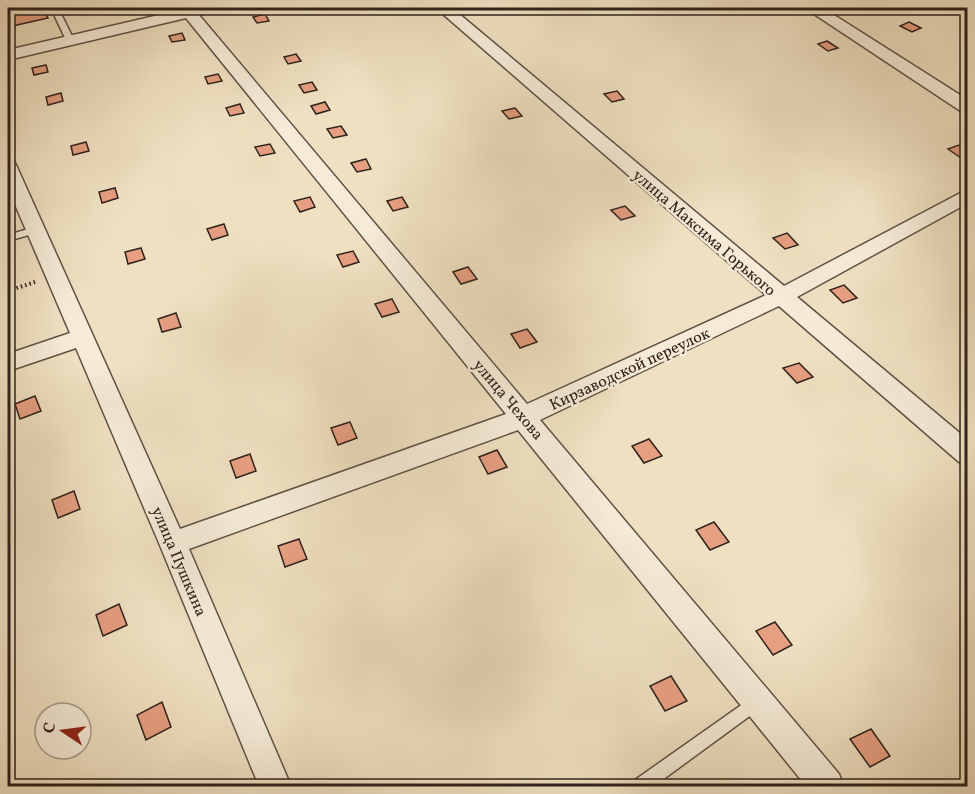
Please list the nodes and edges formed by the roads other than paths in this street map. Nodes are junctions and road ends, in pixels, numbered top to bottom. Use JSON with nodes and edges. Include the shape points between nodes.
{"nodes":[{"id":1,"x":54,"y":8,"type":"edge"},
{"id":2,"x":443,"y":8,"type":"edge"},
{"id":3,"x":813,"y":8,"type":"edge"},
{"id":4,"x":199,"y":10,"type":"edge"},
{"id":5,"x":70,"y":40,"type":"junction"},
{"id":6,"x":8,"y":55,"type":"edge"},
{"id":7,"x":968,"y":108,"type":"edge"},
{"id":8,"x":8,"y":168,"type":"edge"},
{"id":9,"x":968,"y":195,"type":"edge"},
{"id":10,"x":14,"y":197,"type":"edge"},
{"id":11,"x":35,"y":230,"type":"junction"},
{"id":12,"x":8,"y":238,"type":"edge"},
{"id":13,"x":780,"y":297,"type":"junction"},
{"id":14,"x":82,"y":337,"type":"junction"},
{"id":15,"x":8,"y":363,"type":"edge"},
{"id":16,"x":524,"y":417,"type":"junction"},
{"id":17,"x":968,"y":455,"type":"edge"},
{"id":18,"x":173,"y":543,"type":"junction"},
{"id":19,"x":757,"y":702,"type":"junction"},
{"id":20,"x":275,"y":786,"type":"edge"},
{"id":21,"x":641,"y":786,"type":"edge"},
{"id":22,"x":827,"y":786,"type":"edge"}],
"edges":[{"from":1,"to":5,"type":"lane"},
{"from":2,"to":13,"type":"street","name":"улица Максима Горького"},
{"from":3,"to":7,"type":"street"},
{"from":4,"to":5,"type":"street"},
{"from":4,"to":16,"type":"street","name":"улица Чехова"},
{"from":5,"to":6,"type":"street"},
{"from":8,"to":10,"type":"street","name":"улица Пушкина"},
{"from":9,"to":13,"type":"street","name":"Кирзаводской переулок"},
{"from":10,"to":11,"type":"street","name":"улица Пушкина"},
{"from":11,"to":12,"type":"lane"},
{"from":11,"to":14,"type":"street","name":"улица Пушкина"},
{"from":13,"to":16,"type":"street","name":"Кирзаводской переулок"},
{"from":13,"to":17,"type":"street","name":"улица Максима Горького"},
{"from":14,"to":15,"type":"street"},
{"from":14,"to":18,"type":"street","name":"улица Пушкина"},
{"from":16,"to":18,"type":"street","name":"Кирзаводской переулок"},
{"from":16,"to":19,"type":"street","name":"улица Чехова"},
{"from":18,"to":20,"type":"street","name":"улица Пушкина"},
{"from":19,"to":21,"type":"lane"},
{"from":19,"to":22,"type":"street","name":"улица Чехова"}]}
